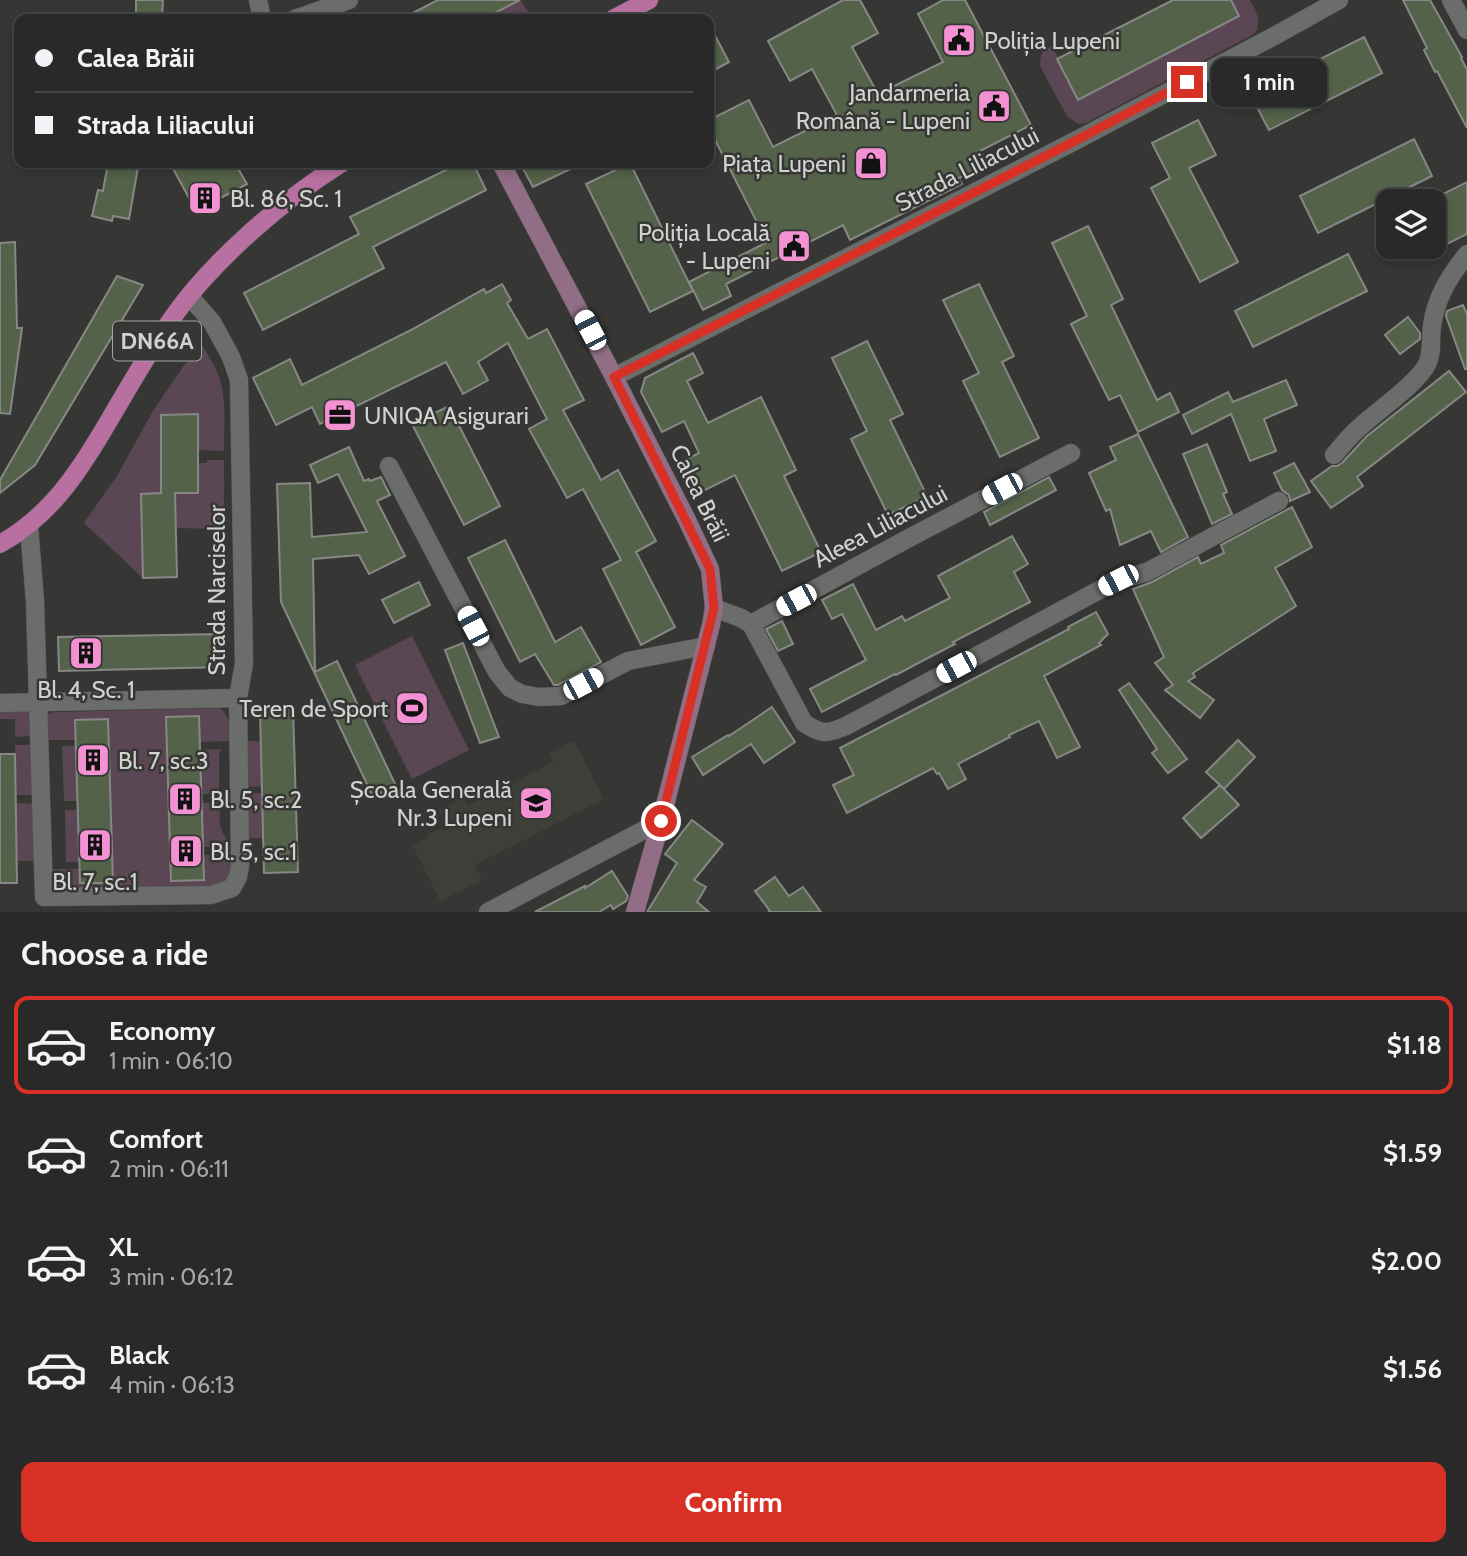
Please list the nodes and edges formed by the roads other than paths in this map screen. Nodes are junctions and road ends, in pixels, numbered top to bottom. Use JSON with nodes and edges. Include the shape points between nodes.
{"nodes":[{"id":1,"x":349,"y":0,"type":"edge"},
{"id":2,"x":649,"y":0,"type":"edge"},
{"id":3,"x":1339,"y":0,"type":"edge"},
{"id":4,"x":1451,"y":0,"type":"edge"},
{"id":5,"x":309,"y":14,"type":"edge"},
{"id":6,"x":622,"y":14,"type":"edge"},
{"id":7,"x":1467,"y":30,"type":"edge"},
{"id":8,"x":329,"y":168,"type":"edge"},
{"id":9,"x":504,"y":168,"type":"edge"},
{"id":10,"x":1467,"y":254,"type":"edge"},
{"id":11,"x":190,"y":296,"type":"junction"},
{"id":12,"x":614,"y":377,"type":"junction"},
{"id":13,"x":1071,"y":453,"type":"dead end"},
{"id":14,"x":1334,"y":455,"type":"dead end"},
{"id":15,"x":389,"y":467,"type":"dead end"},
{"id":16,"x":1279,"y":501,"type":"dead end"},
{"id":17,"x":29,"y":526,"type":"junction"},
{"id":18,"x":0,"y":544,"type":"edge"},
{"id":19,"x":714,"y":608,"type":"junction"},
{"id":20,"x":751,"y":624,"type":"junction"},
{"id":21,"x":706,"y":646,"type":"junction"},
{"id":22,"x":238,"y":698,"type":"junction"},
{"id":23,"x":0,"y":702,"type":"edge"},
{"id":24,"x":38,"y":702,"type":"junction"},
{"id":25,"x":661,"y":821,"type":"junction"},
{"id":26,"x":44,"y":897,"type":"junction"},
{"id":27,"x":65,"y":912,"type":"edge"},
{"id":28,"x":488,"y":912,"type":"edge"},
{"id":29,"x":635,"y":912,"type":"edge"}],
"edges":[{"from":1,"to":5,"type":"street"},
{"from":2,"to":6,"type":"main road"},
{"from":3,"to":12,"type":"street","name":"Strada Liliacului"},
{"from":4,"to":7,"type":"street"},
{"from":8,"to":11,"type":"main road","number":"DN66A","via":[[256,228]]},
{"from":9,"to":12,"type":"main road","name":"Calea Brăii"},
{"from":10,"to":14,"type":"street","via":[[1438,298],[1428,363]]},
{"from":11,"to":17,"type":"main road","number":"DN66A","via":[[160,335],[83,464]]},
{"from":11,"to":22,"type":"street","name":"Strada Narciselor","via":[[212,322],[239,380],[244,663]]},
{"from":12,"to":19,"type":"main road","name":"Calea Brăii","via":[[710,569]]},
{"from":13,"to":20,"type":"street","name":"Aleea Liliacului"},
{"from":15,"to":21,"type":"street","via":[[497,672],[510,688],[539,697],[561,696],[628,661]]},
{"from":16,"to":20,"type":"street","via":[[1147,572],[1102,588],[832,732],[823,733],[804,723]]},
{"from":17,"to":18,"type":"main road","number":"DN66A"},
{"from":17,"to":24,"type":"street"},
{"from":19,"to":20,"type":"street"},
{"from":19,"to":21,"type":"main road","name":"Calea Brăii"},
{"from":21,"to":25,"type":"main road","name":"Calea Brăii"},
{"from":22,"to":24,"type":"street","name":"Strada Narciselor"},
{"from":22,"to":26,"type":"street","via":[[240,866],[232,888],[211,895]]},
{"from":23,"to":24,"type":"street","name":"Strada Narciselor"},
{"from":24,"to":26,"type":"street"},
{"from":25,"to":28,"type":"street"},
{"from":25,"to":29,"type":"main road","name":"Calea Brăii"},
{"from":26,"to":27,"type":"street"}]}
